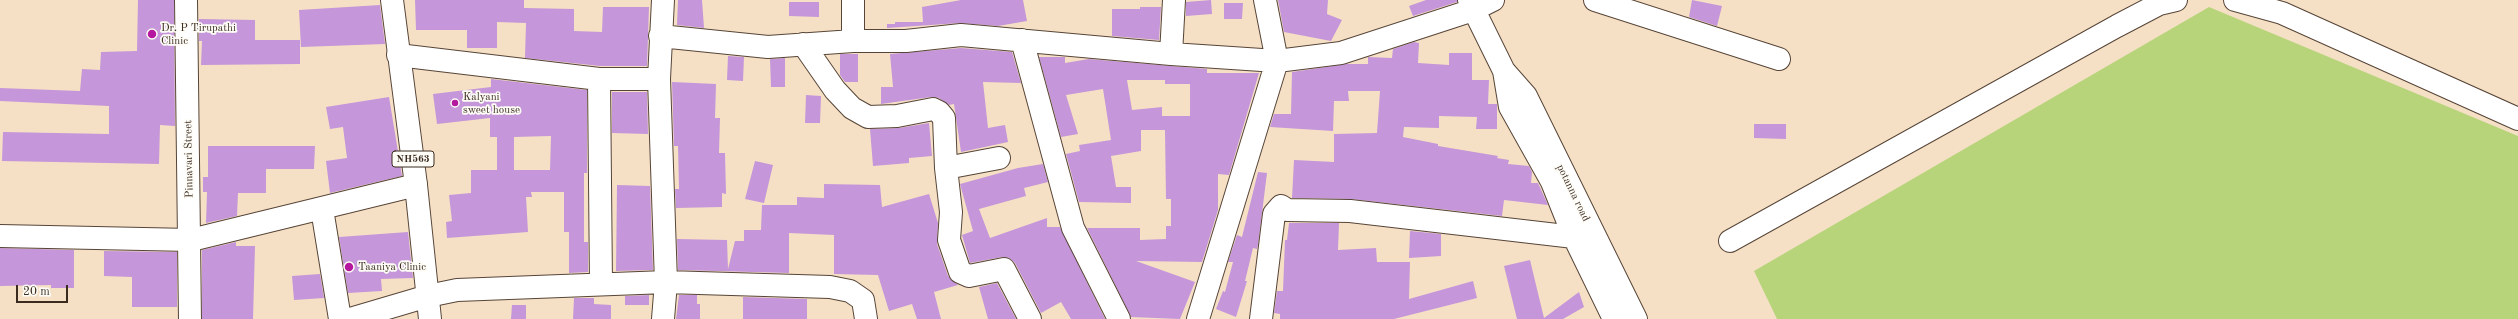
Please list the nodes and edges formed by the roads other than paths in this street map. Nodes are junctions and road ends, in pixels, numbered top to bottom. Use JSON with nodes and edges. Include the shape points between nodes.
{"nodes":[{"id":1,"x":186,"y":0,"type":"edge"},
{"id":2,"x":392,"y":0,"type":"edge"},
{"id":3,"x":663,"y":0,"type":"edge"},
{"id":4,"x":853,"y":0,"type":"edge"},
{"id":5,"x":1174,"y":0,"type":"edge"},
{"id":6,"x":1265,"y":0,"type":"edge"},
{"id":7,"x":1595,"y":0,"type":"edge"},
{"id":8,"x":2176,"y":0,"type":"edge"},
{"id":9,"x":2235,"y":0,"type":"edge"},
{"id":10,"x":1481,"y":3,"type":"edge"},
{"id":11,"x":660,"y":36,"type":"junction"},
{"id":12,"x":1022,"y":40,"type":"junction"},
{"id":13,"x":853,"y":41,"type":"junction"},
{"id":14,"x":803,"y":44,"type":"junction"},
{"id":15,"x":1171,"y":54,"type":"junction"},
{"id":16,"x":398,"y":55,"type":"junction"},
{"id":17,"x":1779,"y":59,"type":"dead end"},
{"id":18,"x":1277,"y":61,"type":"junction"},
{"id":19,"x":1504,"y":71,"type":"junction"},
{"id":20,"x":599,"y":79,"type":"junction"},
{"id":21,"x":659,"y":79,"type":"junction"},
{"id":22,"x":2518,"y":119,"type":"edge"},
{"id":23,"x":999,"y":158,"type":"dead end"},
{"id":24,"x":946,"y":168,"type":"junction"},
{"id":25,"x":416,"y":185,"type":"junction"},
{"id":26,"x":322,"y":209,"type":"junction"},
{"id":27,"x":0,"y":236,"type":"edge"},
{"id":28,"x":1574,"y":237,"type":"junction"},
{"id":29,"x":190,"y":240,"type":"junction"},
{"id":30,"x":1730,"y":241,"type":"dead end"},
{"id":31,"x":666,"y":282,"type":"junction"},
{"id":32,"x":601,"y":284,"type":"junction"},
{"id":33,"x":428,"y":296,"type":"junction"},
{"id":34,"x":190,"y":319,"type":"edge"},
{"id":35,"x":340,"y":319,"type":"edge"},
{"id":36,"x":350,"y":319,"type":"edge"},
{"id":37,"x":430,"y":319,"type":"edge"},
{"id":38,"x":663,"y":319,"type":"edge"},
{"id":39,"x":866,"y":319,"type":"edge"},
{"id":40,"x":1030,"y":319,"type":"edge"},
{"id":41,"x":1119,"y":319,"type":"edge"},
{"id":42,"x":1198,"y":319,"type":"edge"},
{"id":43,"x":1261,"y":319,"type":"edge"},
{"id":44,"x":1614,"y":319,"type":"edge"},
{"id":45,"x":1636,"y":319,"type":"edge"}],
"edges":[{"from":1,"to":29,"type":"main road","name":"Pinnavari Street"},
{"from":2,"to":16,"type":"main road","number":"NH563"},
{"from":3,"to":11,"type":"main road"},
{"from":4,"to":13,"type":"main road"},
{"from":5,"to":15,"type":"main road"},
{"from":6,"to":18,"type":"main road"},
{"from":7,"to":17,"type":"main road"},
{"from":8,"to":30,"type":"main road","via":[[2159,4],[2117,26]]},
{"from":9,"to":22,"type":"main road","via":[[2282,13]]},
{"from":10,"to":18,"type":"main road","via":[[1341,53]]},
{"from":10,"to":19,"type":"main road","name":"potanna road"},
{"from":11,"to":14,"type":"main road","via":[[768,47]]},
{"from":11,"to":21,"type":"main road"},
{"from":12,"to":13,"type":"main road","via":[[961,35],[906,41]]},
{"from":12,"to":15,"type":"main road"},
{"from":12,"to":41,"type":"main road","via":[[1073,228]]},
{"from":13,"to":14,"type":"main road"},
{"from":14,"to":24,"type":"main road","via":[[835,90],[852,108],[868,117],[897,116],[933,109],[939,112],[944,118]]},
{"from":15,"to":18,"type":"main road"},
{"from":16,"to":20,"type":"main road"},
{"from":16,"to":25,"type":"main road","number":"NH563"},
{"from":18,"to":42,"type":"main road"},
{"from":19,"to":28,"type":"main road","name":"potanna road","via":[[1510,107],[1552,182]]},
{"from":19,"to":45,"type":"main road","name":"potanna road","via":[[1526,96]]},
{"from":20,"to":21,"type":"main road"},
{"from":20,"to":32,"type":"main road"},
{"from":21,"to":31,"type":"main road"},
{"from":23,"to":24,"type":"main road"},
{"from":24,"to":40,"type":"main road","via":[[951,212],[949,240],[960,272],[968,276],[1004,268]]},
{"from":25,"to":26,"type":"main road"},
{"from":25,"to":33,"type":"main road","number":"NH563"},
{"from":26,"to":29,"type":"main road"},
{"from":26,"to":35,"type":"main road"},
{"from":27,"to":29,"type":"main road"},
{"from":28,"to":43,"type":"main road","via":[[1350,211],[1287,210],[1281,206],[1274,214]]},
{"from":28,"to":44,"type":"main road","name":"potanna road"},
{"from":29,"to":34,"type":"main road","name":"Pinnavari Street"},
{"from":31,"to":32,"type":"main road"},
{"from":31,"to":38,"type":"main road"},
{"from":31,"to":39,"type":"main road","via":[[813,285],[850,290],[863,300]]},
{"from":32,"to":33,"type":"main road","via":[[457,290]]},
{"from":33,"to":36,"type":"main road"},
{"from":33,"to":37,"type":"main road","number":"NH563"}]}
